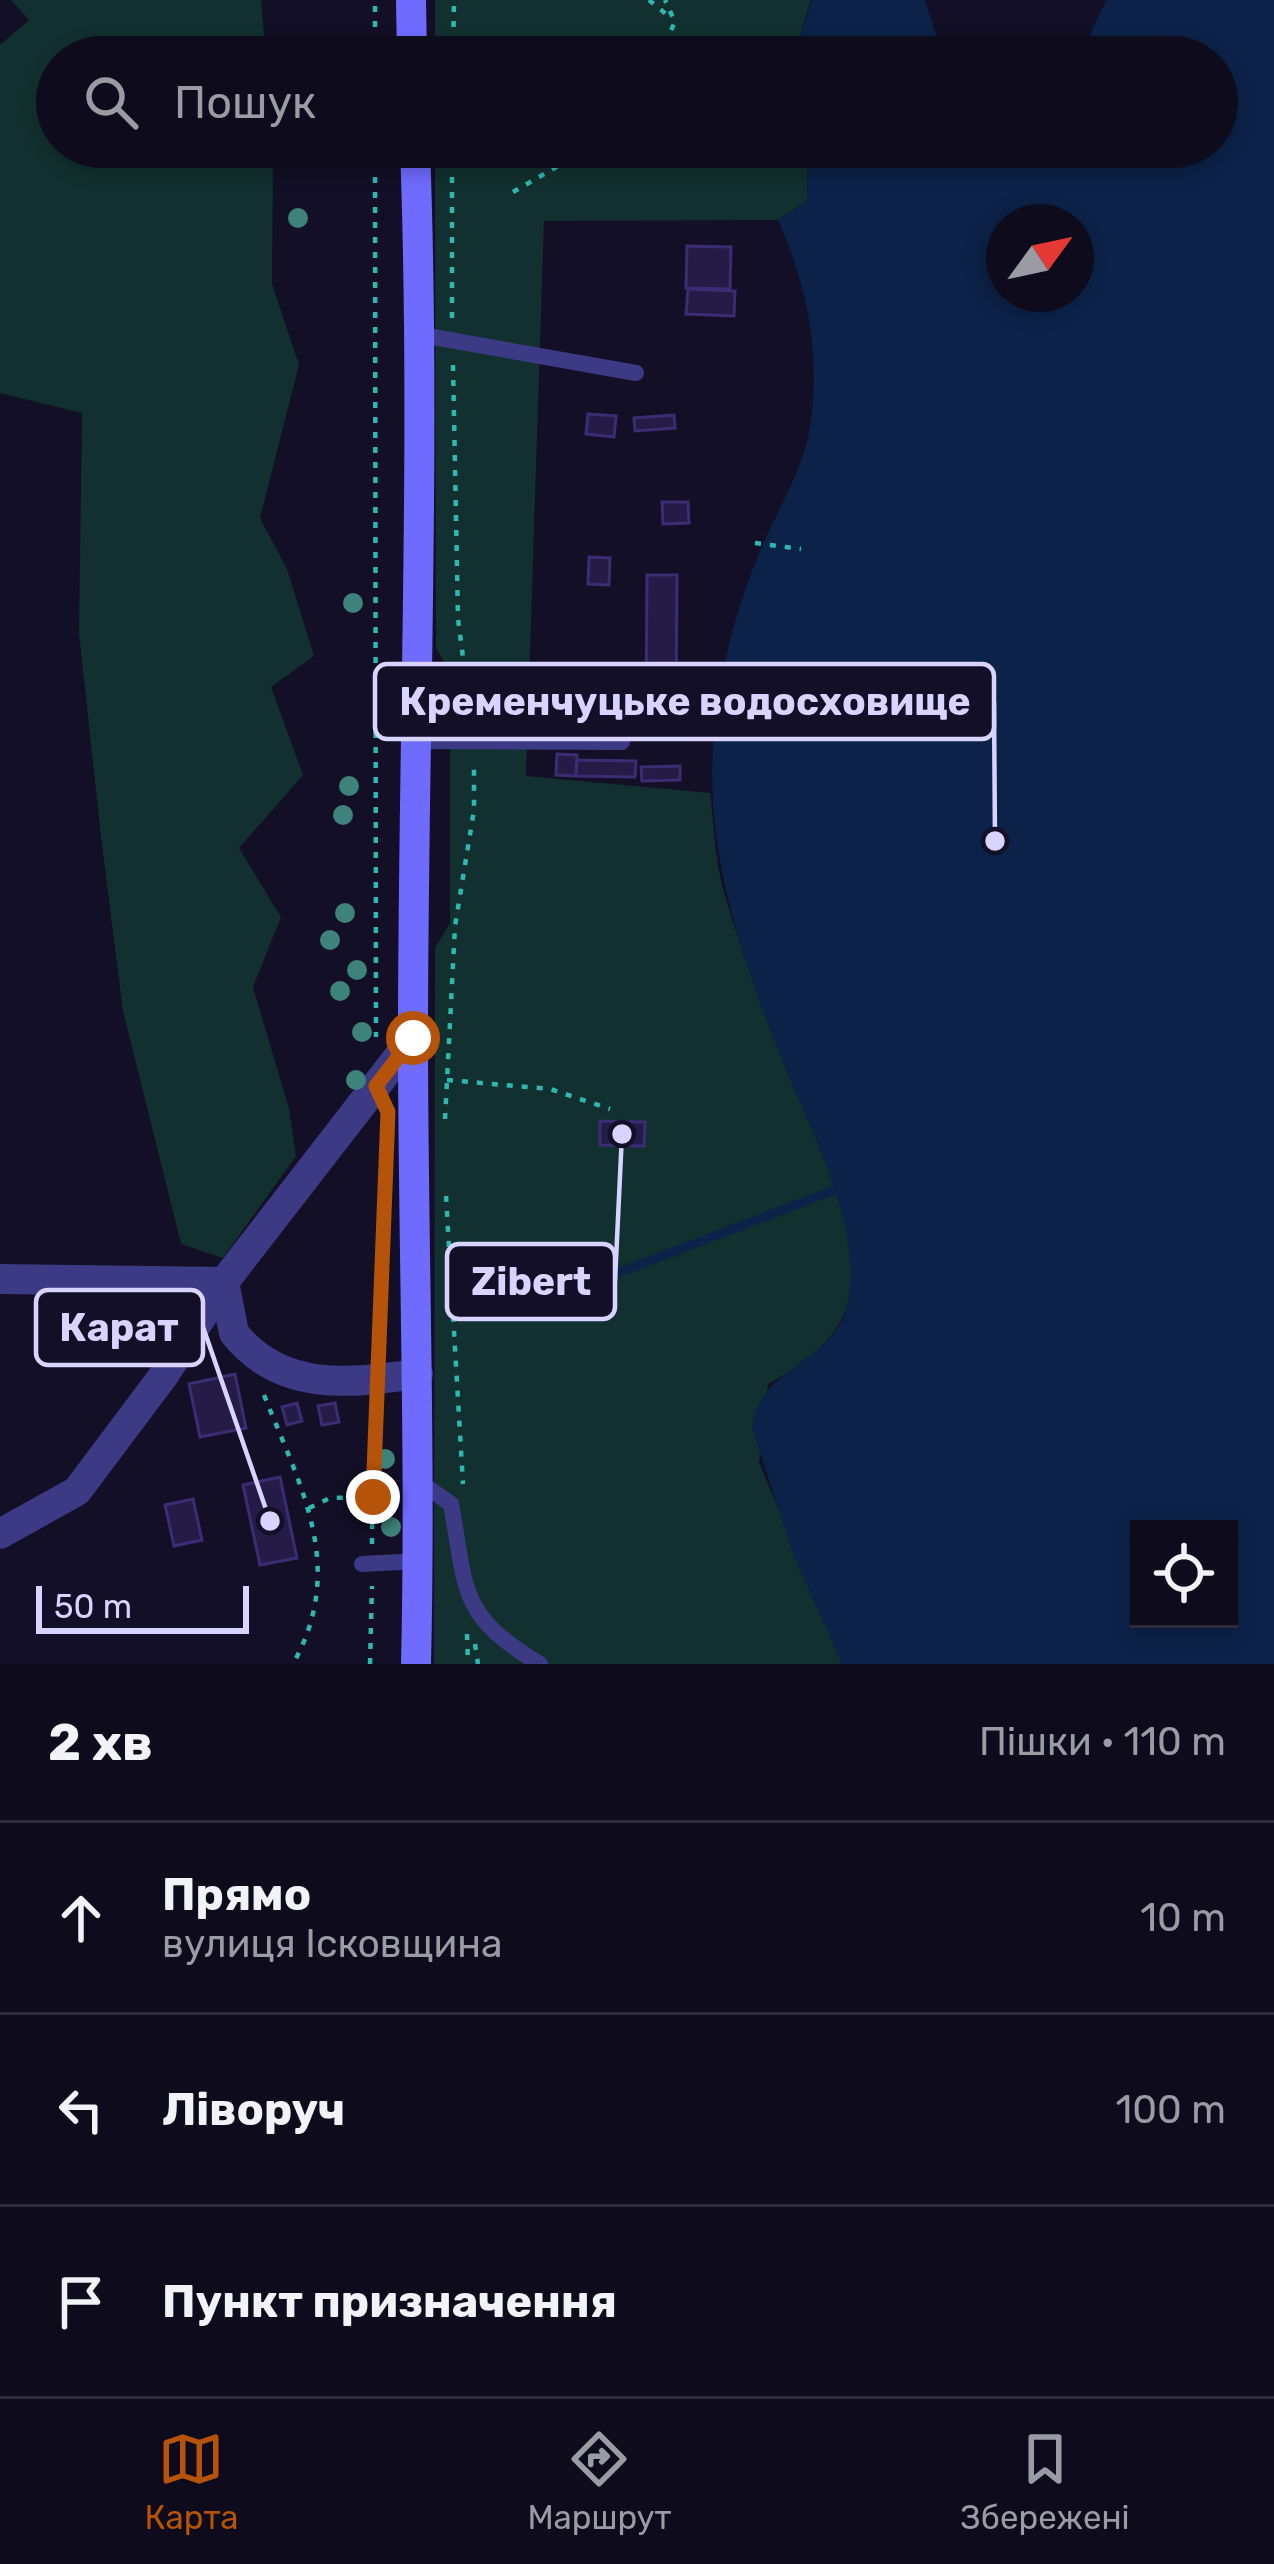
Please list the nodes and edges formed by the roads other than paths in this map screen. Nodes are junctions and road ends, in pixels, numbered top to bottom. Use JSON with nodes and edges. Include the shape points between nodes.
{"nodes":[{"id":1,"x":411,"y":0,"type":"edge"},
{"id":2,"x":412,"y":36,"type":"edge"},
{"id":3,"x":418,"y":168,"type":"edge"},
{"id":4,"x":437,"y":338,"type":"junction"},
{"id":5,"x":636,"y":373,"type":"dead end"},
{"id":6,"x":417,"y":741,"type":"junction"},
{"id":7,"x":622,"y":742,"type":"dead end"},
{"id":8,"x":413,"y":1038,"type":"junction"},
{"id":9,"x":0,"y":1279,"type":"edge"},
{"id":10,"x":224,"y":1282,"type":"junction"},
{"id":11,"x":418,"y":1374,"type":"junction"},
{"id":12,"x":419,"y":1482,"type":"junction"},
{"id":13,"x":0,"y":1534,"type":"edge"},
{"id":14,"x":418,"y":1561,"type":"junction"},
{"id":15,"x":367,"y":1563,"type":"road end"},
{"id":16,"x":416,"y":1664,"type":"edge"},
{"id":17,"x":540,"y":1664,"type":"edge"}],
"edges":[{"from":1,"to":2,"type":"street"},
{"from":3,"to":4,"type":"street"},
{"from":4,"to":5,"type":"lane"},
{"from":4,"to":6,"type":"street"},
{"from":6,"to":7,"type":"lane"},
{"from":6,"to":8,"type":"street"},
{"from":8,"to":10,"type":"street"},
{"from":8,"to":11,"type":"street"},
{"from":9,"to":10,"type":"street"},
{"from":10,"to":11,"type":"street","via":[[234,1333],[289,1376],[324,1382]]},
{"from":10,"to":13,"type":"street","via":[[77,1490]]},
{"from":11,"to":12,"type":"street"},
{"from":12,"to":14,"type":"street"},
{"from":12,"to":17,"type":"lane","via":[[451,1504],[471,1608],[495,1637]]},
{"from":14,"to":15,"type":"lane"},
{"from":14,"to":16,"type":"street"}]}
